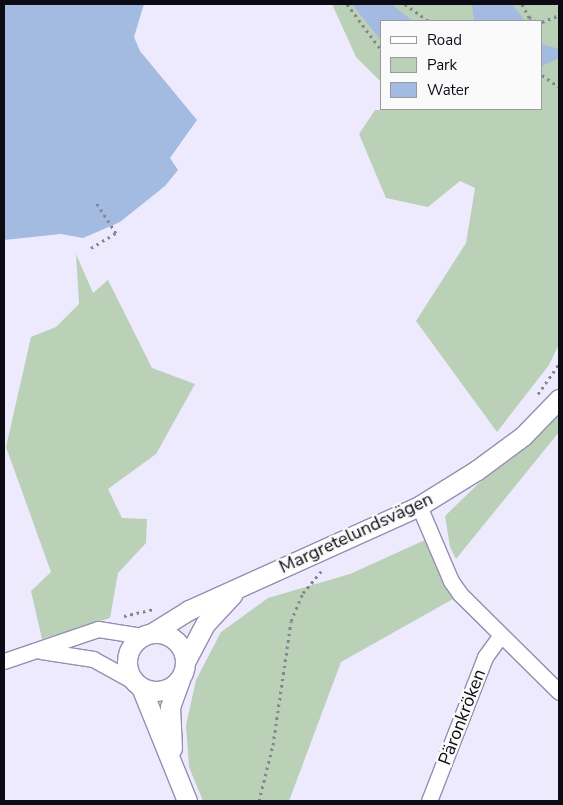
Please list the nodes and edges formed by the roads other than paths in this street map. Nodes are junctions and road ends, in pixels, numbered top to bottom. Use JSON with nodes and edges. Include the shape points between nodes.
{"nodes":[{"id":1,"x":559,"y":399,"type":"edge"},
{"id":2,"x":419,"y":506,"type":"junction"},
{"id":3,"x":243,"y":586,"type":"junction"},
{"id":4,"x":148,"y":634,"type":"junction"},
{"id":5,"x":500,"y":636,"type":"junction"},
{"id":6,"x":32,"y":651,"type":"junction"},
{"id":7,"x":4,"y":661,"type":"edge"},
{"id":8,"x":185,"y":662,"type":"junction"},
{"id":9,"x":180,"y":680,"type":"junction"},
{"id":10,"x":137,"y":684,"type":"junction"},
{"id":11,"x":559,"y":692,"type":"edge"},
{"id":12,"x":175,"y":771,"type":"junction"},
{"id":13,"x":187,"y":801,"type":"edge"},
{"id":14,"x":429,"y":801,"type":"edge"}],
"edges":[{"from":1,"to":2,"type":"street","name":"Margretelundsvägen","via":[[523,436],[477,470]]},
{"from":2,"to":3,"type":"street","name":"Margretelundsvägen"},
{"from":2,"to":5,"type":"street","via":[[451,581]]},
{"from":3,"to":4,"type":"street","name":"Margretelundsvägen","via":[[189,610]]},
{"from":3,"to":8,"type":"street","name":"Margretelundsvägen","via":[[205,624]]},
{"from":4,"to":6,"type":"street","via":[[98,629]]},
{"from":4,"to":8,"type":"street","via":[[163,634],[177,642]]},
{"from":4,"to":10,"type":"street","via":[[131,647],[127,656],[127,667]]},
{"from":5,"to":11,"type":"street"},
{"from":5,"to":14,"type":"street","name":"Päronkröken","via":[[485,657]]},
{"from":6,"to":7,"type":"street"},
{"from":6,"to":10,"type":"street","via":[[66,652],[93,659]]},
{"from":8,"to":9,"type":"street"},
{"from":9,"to":10,"type":"street","via":[[163,691]]},
{"from":9,"to":12,"type":"street","via":[[170,707]]},
{"from":10,"to":12,"type":"street"},
{"from":12,"to":13,"type":"street"}]}
